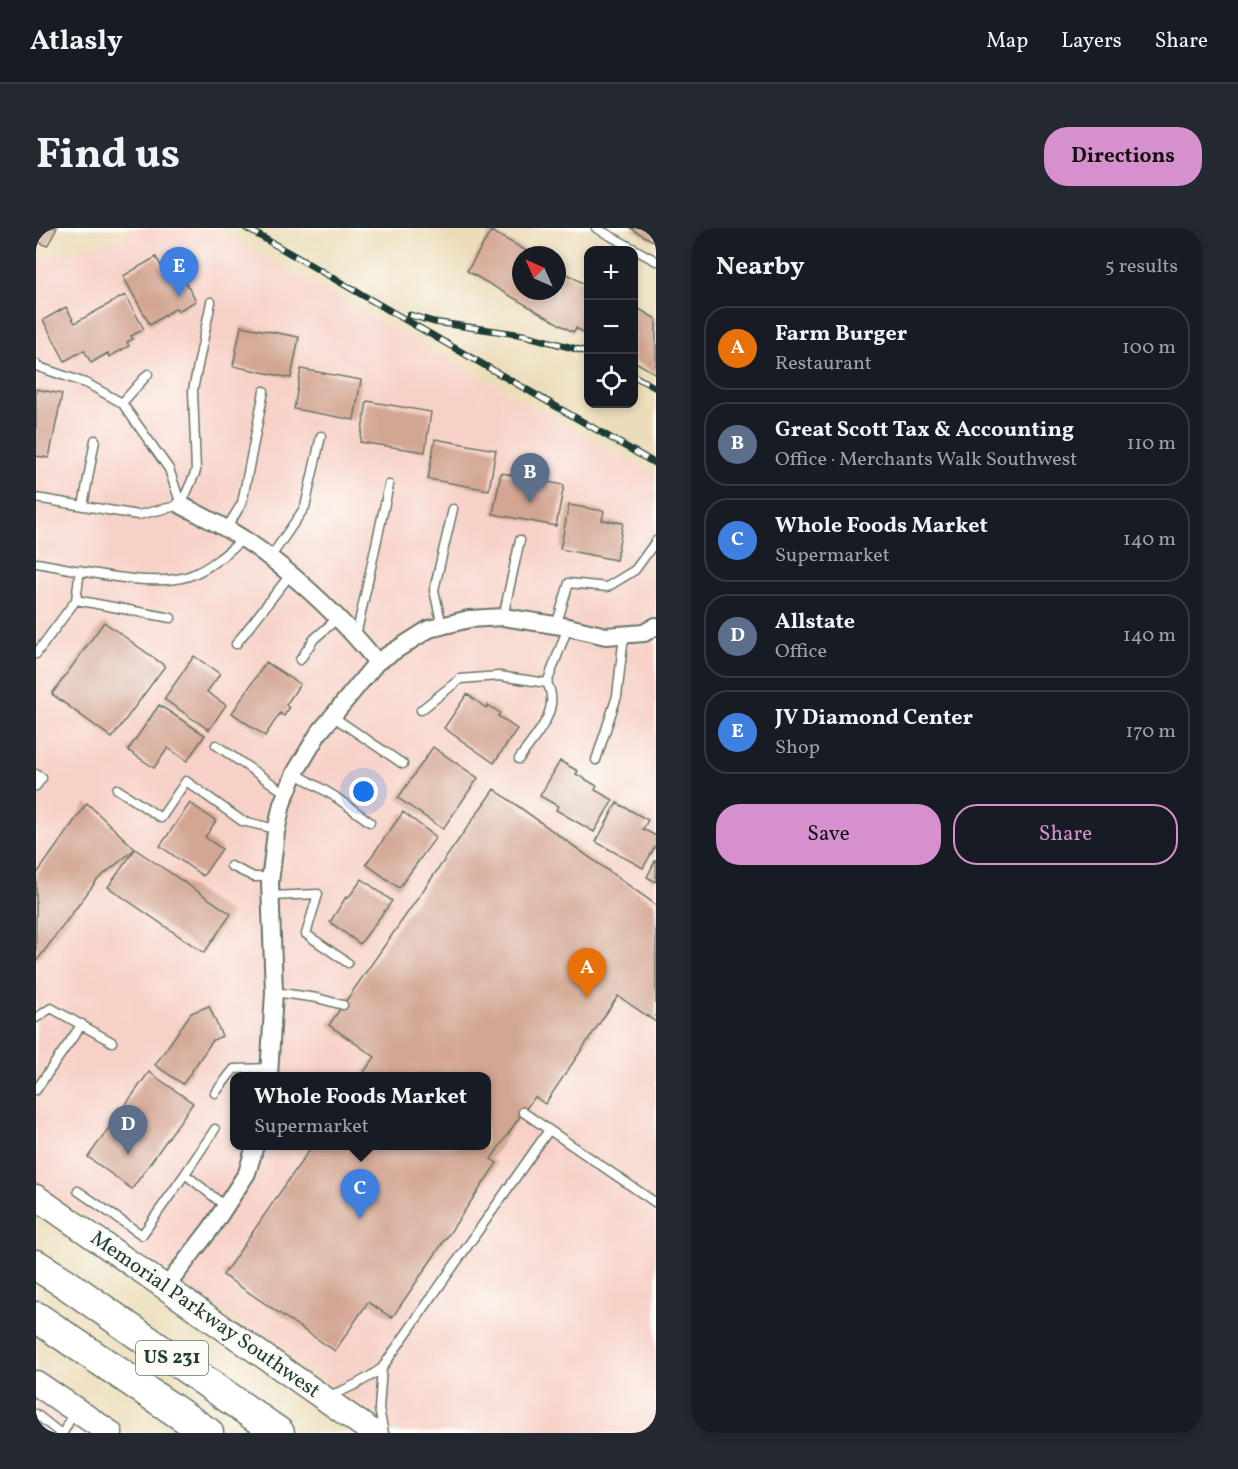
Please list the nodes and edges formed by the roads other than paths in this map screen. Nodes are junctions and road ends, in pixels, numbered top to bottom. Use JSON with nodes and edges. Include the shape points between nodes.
{"nodes":[{"id":1,"x":596,"y":228,"type":"edge"},
{"id":2,"x":656,"y":261,"type":"edge"},
{"id":3,"x":211,"y":302,"type":"dead end"},
{"id":4,"x":36,"y":364,"type":"edge"},
{"id":5,"x":148,"y":374,"type":"dead end"},
{"id":6,"x":264,"y":391,"type":"dead end"},
{"id":7,"x":122,"y":403,"type":"junction"},
{"id":8,"x":321,"y":436,"type":"dead end"},
{"id":9,"x":95,"y":440,"type":"dead end"},
{"id":10,"x":389,"y":485,"type":"dead end"},
{"id":11,"x":36,"y":498,"type":"edge"},
{"id":12,"x":181,"y":505,"type":"junction"},
{"id":13,"x":83,"y":506,"type":"junction"},
{"id":14,"x":453,"y":509,"type":"dead end"},
{"id":15,"x":226,"y":529,"type":"junction"},
{"id":16,"x":243,"y":540,"type":"junction"},
{"id":17,"x":520,"y":540,"type":"dead end"},
{"id":18,"x":656,"y":541,"type":"edge"},
{"id":19,"x":270,"y":558,"type":"junction"},
{"id":20,"x":36,"y":563,"type":"edge"},
{"id":21,"x":80,"y":570,"type":"junction"},
{"id":22,"x":290,"y":575,"type":"junction"},
{"id":23,"x":76,"y":600,"type":"junction"},
{"id":24,"x":338,"y":617,"type":"junction"},
{"id":25,"x":503,"y":617,"type":"junction"},
{"id":26,"x":171,"y":618,"type":"dead end"},
{"id":27,"x":442,"y":626,"type":"junction"},
{"id":28,"x":656,"y":626,"type":"edge"},
{"id":29,"x":562,"y":627,"type":"junction"},
{"id":30,"x":624,"y":635,"type":"junction"},
{"id":31,"x":356,"y":636,"type":"junction"},
{"id":32,"x":236,"y":644,"type":"dead end"},
{"id":33,"x":36,"y":654,"type":"edge"},
{"id":34,"x":300,"y":660,"type":"dead end"},
{"id":35,"x":377,"y":662,"type":"junction"},
{"id":36,"x":547,"y":683,"type":"junction"},
{"id":37,"x":421,"y":710,"type":"dead end"},
{"id":38,"x":332,"y":716,"type":"junction"},
{"id":39,"x":216,"y":745,"type":"dead end"},
{"id":40,"x":519,"y":759,"type":"dead end"},
{"id":41,"x":596,"y":760,"type":"dead end"},
{"id":42,"x":403,"y":764,"type":"dead end"},
{"id":43,"x":295,"y":773,"type":"junction"},
{"id":44,"x":36,"y":774,"type":"edge"},
{"id":45,"x":36,"y":786,"type":"edge"},
{"id":46,"x":117,"y":789,"type":"dead end"},
{"id":47,"x":287,"y":794,"type":"junction"},
{"id":48,"x":370,"y":822,"type":"dead end"},
{"id":49,"x":276,"y":828,"type":"junction"},
{"id":50,"x":231,"y":866,"type":"dead end"},
{"id":51,"x":271,"y":878,"type":"junction"},
{"id":52,"x":271,"y":896,"type":"junction"},
{"id":53,"x":348,"y":963,"type":"dead end"},
{"id":54,"x":274,"y":992,"type":"junction"},
{"id":55,"x":343,"y":1005,"type":"dead end"},
{"id":56,"x":36,"y":1018,"type":"edge"},
{"id":57,"x":82,"y":1024,"type":"junction"},
{"id":58,"x":112,"y":1042,"type":"dead end"},
{"id":59,"x":232,"y":1072,"type":"edge"},
{"id":60,"x":269,"y":1072,"type":"edge"},
{"id":61,"x":230,"y":1074,"type":"edge"},
{"id":62,"x":36,"y":1090,"type":"edge"},
{"id":63,"x":215,"y":1093,"type":"dead end"},
{"id":64,"x":523,"y":1112,"type":"dead end"},
{"id":65,"x":216,"y":1129,"type":"dead end"},
{"id":66,"x":549,"y":1130,"type":"junction"},
{"id":67,"x":254,"y":1150,"type":"edge"},
{"id":68,"x":185,"y":1174,"type":"junction"},
{"id":69,"x":78,"y":1191,"type":"dead end"},
{"id":70,"x":36,"y":1197,"type":"edge"},
{"id":71,"x":656,"y":1203,"type":"edge"},
{"id":72,"x":225,"y":1206,"type":"junction"},
{"id":73,"x":36,"y":1252,"type":"edge"},
{"id":74,"x":36,"y":1265,"type":"edge"},
{"id":75,"x":65,"y":1283,"type":"junction"},
{"id":76,"x":166,"y":1287,"type":"junction"},
{"id":77,"x":36,"y":1317,"type":"edge"},
{"id":78,"x":382,"y":1368,"type":"junction"},
{"id":79,"x":36,"y":1383,"type":"edge"},
{"id":80,"x":322,"y":1398,"type":"junction"},
{"id":81,"x":75,"y":1409,"type":"junction"},
{"id":82,"x":36,"y":1414,"type":"edge"},
{"id":83,"x":62,"y":1433,"type":"edge"},
{"id":84,"x":110,"y":1433,"type":"edge"},
{"id":85,"x":208,"y":1433,"type":"edge"},
{"id":86,"x":279,"y":1433,"type":"edge"},
{"id":87,"x":374,"y":1433,"type":"edge"},
{"id":88,"x":384,"y":1433,"type":"edge"}],
"edges":[{"from":1,"to":2,"type":"lane"},
{"from":3,"to":12,"type":"lane","via":[[193,390],[196,471]]},
{"from":4,"to":7,"type":"lane","via":[[88,384]]},
{"from":5,"to":7,"type":"lane"},
{"from":6,"to":15,"type":"lane","via":[[242,503]]},
{"from":7,"to":12,"type":"lane","via":[[169,469]]},
{"from":8,"to":19,"type":"lane","via":[[305,507]]},
{"from":9,"to":13,"type":"lane"},
{"from":10,"to":31,"type":"lane"},
{"from":11,"to":13,"type":"lane"},
{"from":12,"to":13,"type":"lane","via":[[138,515]]},
{"from":12,"to":15,"type":"street"},
{"from":14,"to":27,"type":"lane","via":[[434,590]]},
{"from":15,"to":16,"type":"street"},
{"from":16,"to":19,"type":"street"},
{"from":16,"to":21,"type":"lane","via":[[223,557],[188,576],[150,581]]},
{"from":17,"to":25,"type":"lane"},
{"from":18,"to":29,"type":"lane","via":[[635,570],[607,587],[569,583]]},
{"from":19,"to":22,"type":"street"},
{"from":20,"to":21,"type":"lane"},
{"from":21,"to":23,"type":"lane"},
{"from":22,"to":24,"type":"street"},
{"from":22,"to":32,"type":"lane"},
{"from":23,"to":26,"type":"lane"},
{"from":23,"to":33,"type":"lane"},
{"from":24,"to":31,"type":"street"},
{"from":24,"to":34,"type":"lane","via":[[314,639]]},
{"from":25,"to":27,"type":"street"},
{"from":25,"to":29,"type":"street"},
{"from":27,"to":35,"type":"street","via":[[429,629]]},
{"from":28,"to":30,"type":"street","via":[[644,633]]},
{"from":29,"to":30,"type":"street","via":[[606,636]]},
{"from":29,"to":36,"type":"lane"},
{"from":30,"to":41,"type":"lane","via":[[617,696]]},
{"from":31,"to":35,"type":"street"},
{"from":35,"to":38,"type":"street"},
{"from":36,"to":37,"type":"lane","via":[[499,676],[460,679]]},
{"from":36,"to":40,"type":"lane","via":[[552,693],[550,714]]},
{"from":38,"to":42,"type":"lane"},
{"from":38,"to":43,"type":"street"},
{"from":39,"to":47,"type":"lane"},
{"from":43,"to":47,"type":"street"},
{"from":43,"to":48,"type":"lane"},
{"from":44,"to":45,"type":"lane","via":[[42,778]]},
{"from":46,"to":49,"type":"lane","via":[[161,818],[186,781],[242,821]]},
{"from":47,"to":49,"type":"street"},
{"from":49,"to":51,"type":"street"},
{"from":50,"to":51,"type":"lane","via":[[254,877]]},
{"from":51,"to":52,"type":"street"},
{"from":52,"to":53,"type":"lane","via":[[318,894],[306,934]]},
{"from":52,"to":54,"type":"street"},
{"from":54,"to":55,"type":"lane"},
{"from":54,"to":60,"type":"street"},
{"from":56,"to":57,"type":"lane","via":[[51,1008]]},
{"from":57,"to":58,"type":"lane"},
{"from":57,"to":62,"type":"lane"},
{"from":59,"to":60,"type":"lane"},
{"from":61,"to":63,"type":"lane"},
{"from":64,"to":66,"type":"lane"},
{"from":65,"to":68,"type":"lane"},
{"from":66,"to":71,"type":"lane"},
{"from":66,"to":78,"type":"lane"},
{"from":67,"to":72,"type":"street","via":[[247,1173]]},
{"from":68,"to":69,"type":"lane","via":[[142,1234]]},
{"from":68,"to":72,"type":"lane"},
{"from":70,"to":76,"type":"main road","name":"Memorial Parkway Southwest"},
{"from":72,"to":76,"type":"street"},
{"from":73,"to":75,"type":"highway"},
{"from":74,"to":75,"type":"highway","number":"US 231"},
{"from":75,"to":86,"type":"highway","number":"US 231"},
{"from":76,"to":80,"type":"main road","name":"Memorial Parkway Southwest"},
{"from":77,"to":85,"type":"highway","number":"US 231"},
{"from":78,"to":80,"type":"lane","via":[[347,1390]]},
{"from":78,"to":88,"type":"lane","via":[[379,1409]]},
{"from":79,"to":81,"type":"main road"},
{"from":80,"to":87,"type":"main road","name":"Memorial Parkway Southwest"},
{"from":81,"to":83,"type":"lane"},
{"from":81,"to":84,"type":"main road"},
{"from":82,"to":83,"type":"lane"}]}
